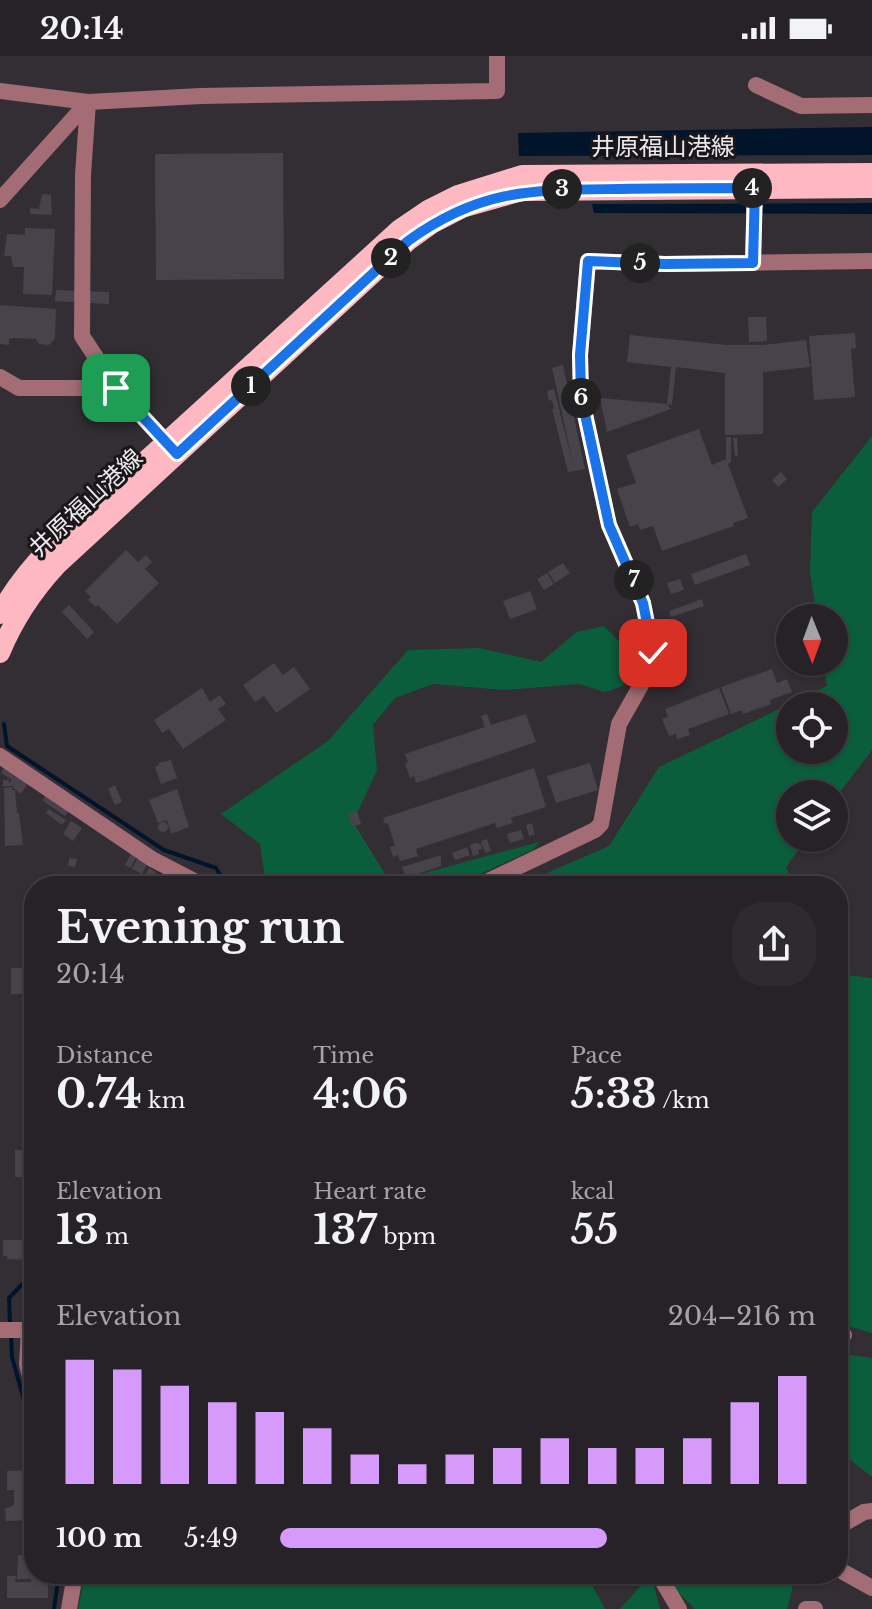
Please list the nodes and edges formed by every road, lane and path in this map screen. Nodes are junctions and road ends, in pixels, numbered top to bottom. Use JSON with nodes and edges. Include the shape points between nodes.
{"nodes":[{"id":1,"x":497,"y":56,"type":"edge"},
{"id":2,"x":756,"y":85,"type":"dead end"},
{"id":3,"x":0,"y":91,"type":"edge"},
{"id":4,"x":88,"y":102,"type":"junction"},
{"id":5,"x":872,"y":105,"type":"edge"},
{"id":6,"x":872,"y":173,"type":"edge"},
{"id":7,"x":755,"y":180,"type":"junction"},
{"id":8,"x":872,"y":188,"type":"edge"},
{"id":9,"x":0,"y":200,"type":"edge"},
{"id":10,"x":872,"y":261,"type":"edge"},
{"id":11,"x":753,"y":263,"type":"junction"},
{"id":12,"x":0,"y":377,"type":"edge"},
{"id":13,"x":116,"y":388,"type":"junction"},
{"id":14,"x":171,"y":448,"type":"junction"},
{"id":15,"x":0,"y":614,"type":"edge"},
{"id":16,"x":0,"y":653,"type":"edge"},
{"id":17,"x":0,"y":756,"type":"edge"},
{"id":18,"x":185,"y":876,"type":"edge"},
{"id":19,"x":499,"y":876,"type":"edge"},
{"id":20,"x":24,"y":1329,"type":"edge"},
{"id":21,"x":2,"y":1330,"type":"edge"},
{"id":22,"x":872,"y":1511,"type":"edge"},
{"id":23,"x":848,"y":1521,"type":"edge"},
{"id":24,"x":848,"y":1575,"type":"edge"},
{"id":25,"x":73,"y":1584,"type":"edge"},
{"id":26,"x":664,"y":1584,"type":"edge"},
{"id":27,"x":872,"y":1588,"type":"edge"},
{"id":28,"x":69,"y":1609,"type":"edge"},
{"id":29,"x":679,"y":1609,"type":"edge"},
{"id":30,"x":806,"y":1609,"type":"edge"},
{"id":31,"x":815,"y":1609,"type":"edge"}],
"edges":[{"from":1,"to":4,"type":"street","via":[[497,91]]},
{"from":2,"to":5,"type":"street","via":[[801,106]]},
{"from":3,"to":4,"type":"street"},
{"from":4,"to":9,"type":"street"},
{"from":4,"to":13,"type":"street","via":[[82,336]]},
{"from":6,"to":7,"type":"main road","name":"井原福山港線"},
{"from":7,"to":8,"type":"main road","name":"井原福山港線"},
{"from":7,"to":11,"type":"street"},
{"from":7,"to":14,"type":"main road","name":"井原福山港線","via":[[522,175],[458,195],[400,229]]},
{"from":10,"to":11,"type":"street"},
{"from":11,"to":19,"type":"street","via":[[588,261],[581,396],[609,525],[643,603],[653,653],[619,724],[601,824]]},
{"from":12,"to":13,"type":"street","via":[[19,388]]},
{"from":13,"to":14,"type":"street"},
{"from":14,"to":15,"type":"main road","name":"井原福山港線","via":[[45,553],[24,574]]},
{"from":14,"to":16,"type":"main road","name":"井原福山港線","via":[[36,587]]},
{"from":17,"to":18,"type":"street"},
{"from":20,"to":21,"type":"street"},
{"from":22,"to":23,"type":"street"},
{"from":24,"to":27,"type":"street"},
{"from":25,"to":28,"type":"street"},
{"from":26,"to":29,"type":"street"},
{"from":30,"to":31,"type":"street"}]}
